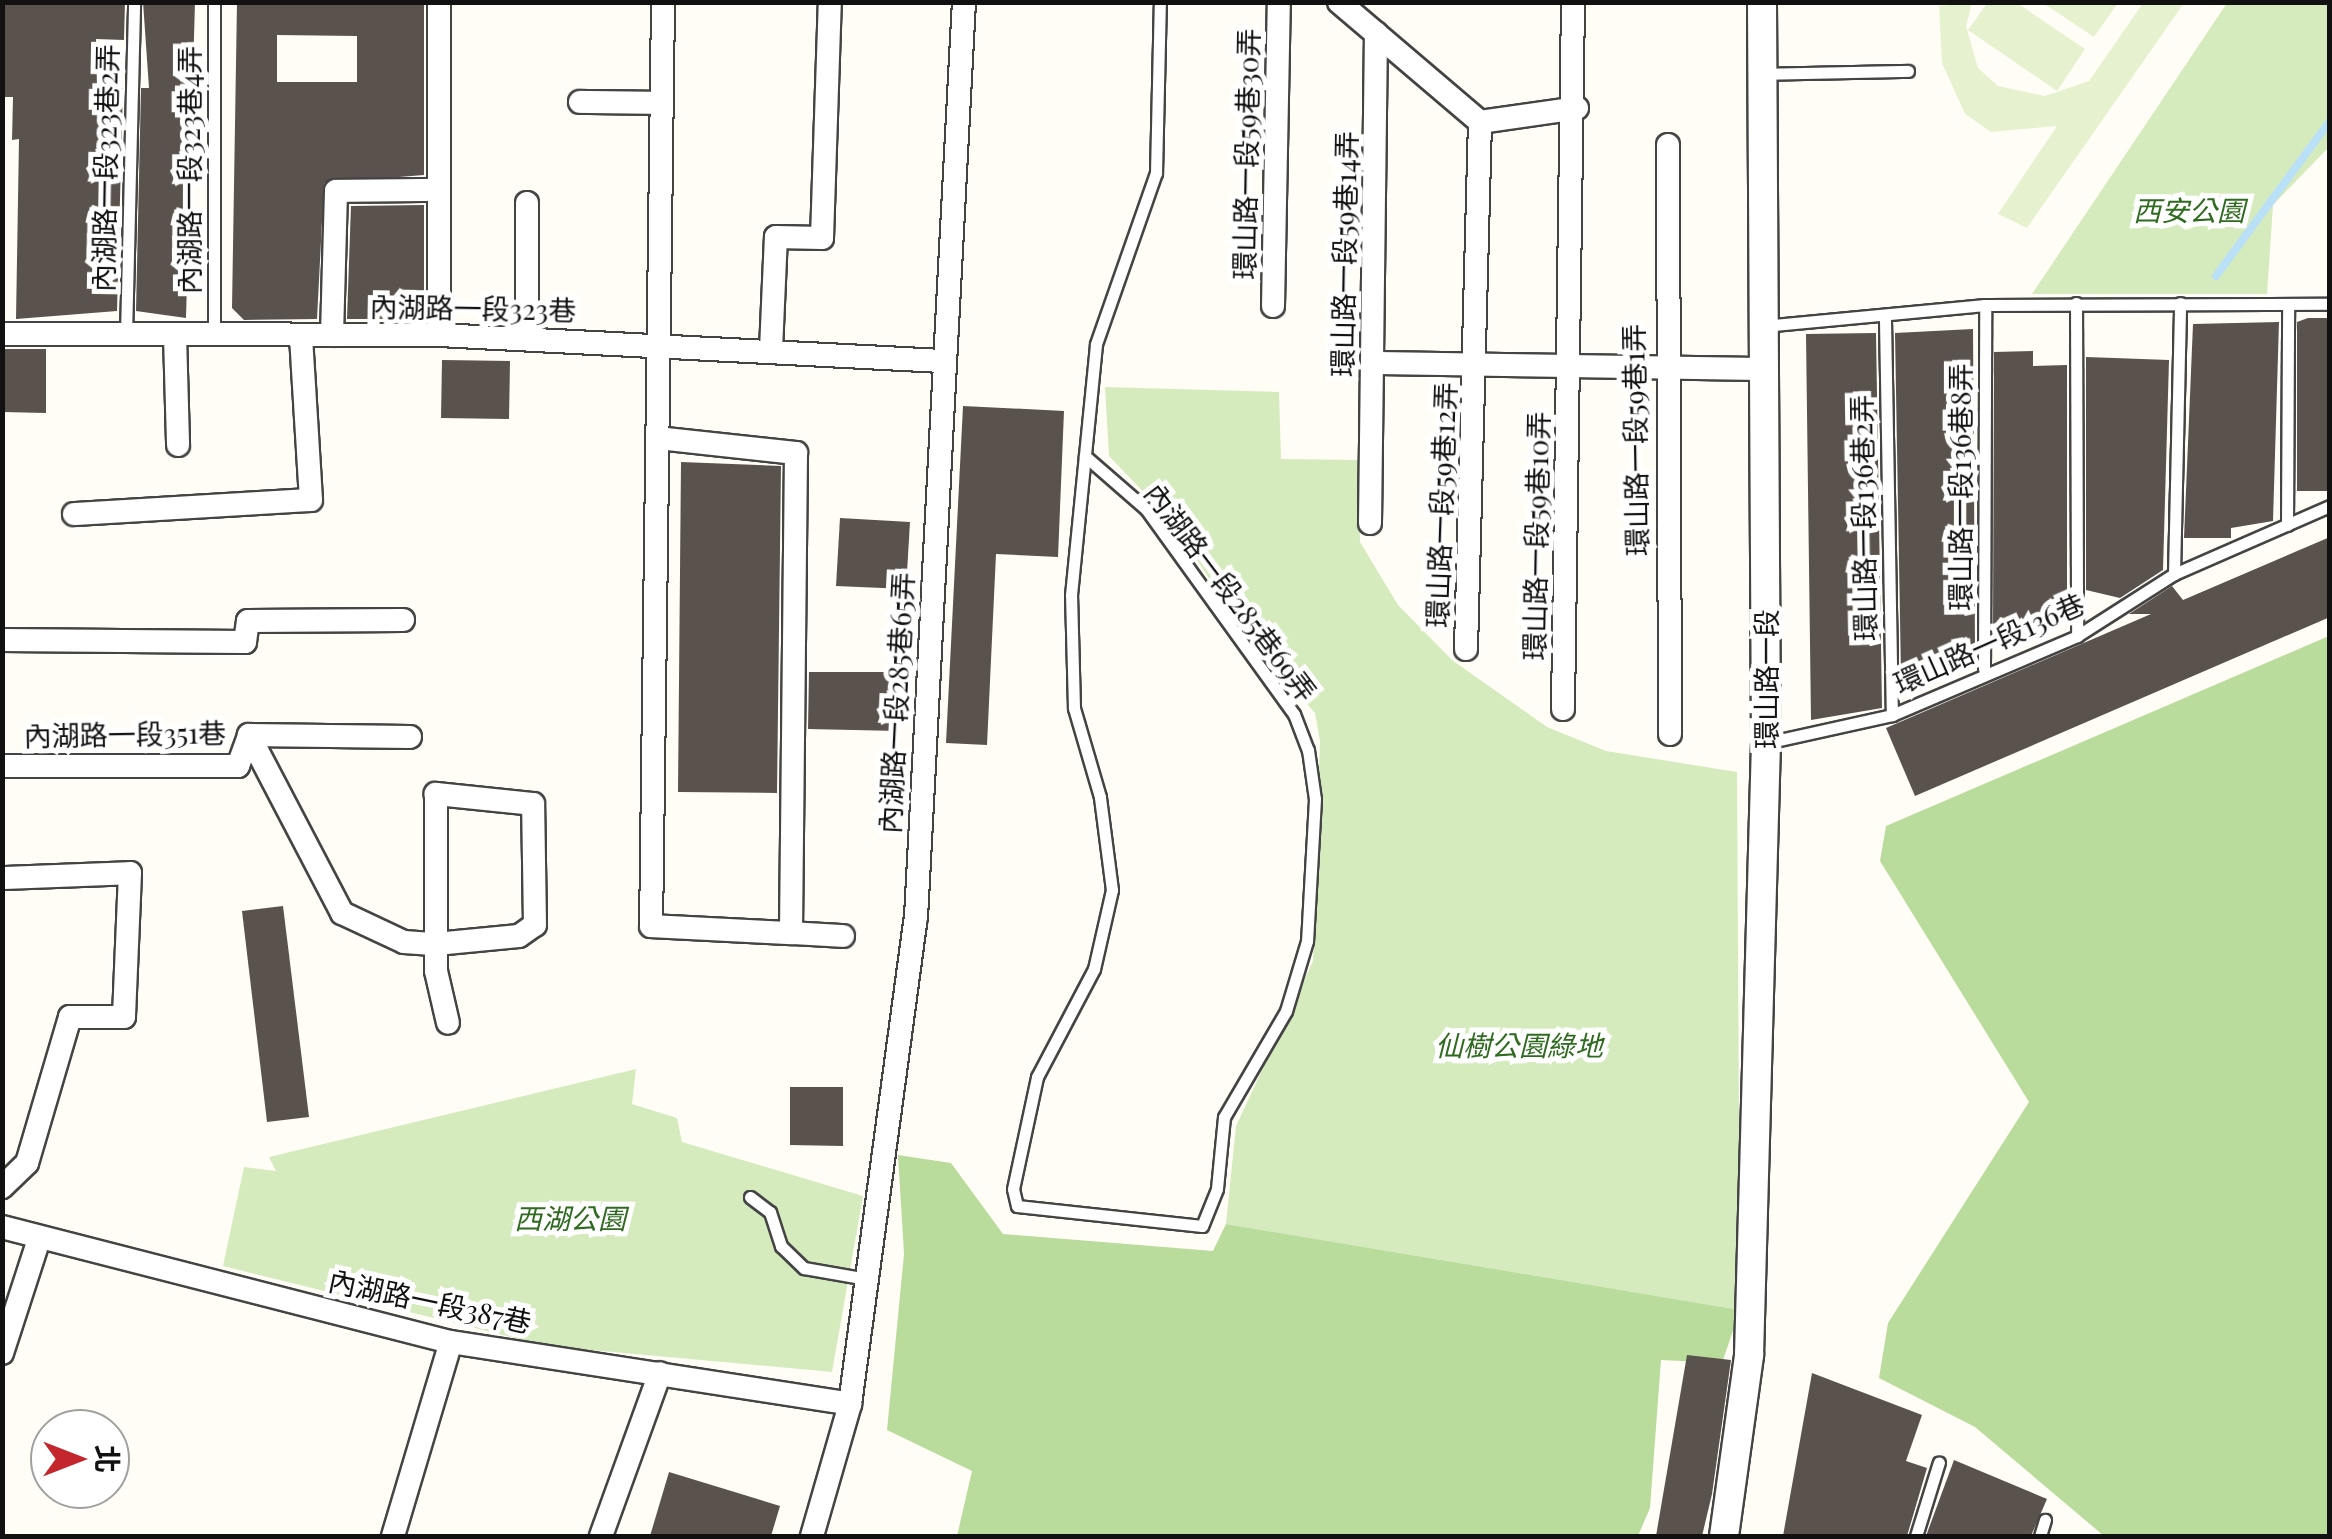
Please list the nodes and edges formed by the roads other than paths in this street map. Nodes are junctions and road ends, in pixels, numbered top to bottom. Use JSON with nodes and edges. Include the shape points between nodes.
{"nodes":[{"id":1,"x":134,"y":2,"type":"edge"},
{"id":2,"x":214,"y":2,"type":"edge"},
{"id":3,"x":439,"y":2,"type":"edge"},
{"id":4,"x":663,"y":2,"type":"edge"},
{"id":5,"x":830,"y":2,"type":"edge"},
{"id":6,"x":964,"y":2,"type":"edge"},
{"id":7,"x":1160,"y":2,"type":"edge"},
{"id":8,"x":1279,"y":2,"type":"edge"},
{"id":9,"x":1339,"y":2,"type":"edge"},
{"id":10,"x":1573,"y":2,"type":"edge"},
{"id":11,"x":1762,"y":2,"type":"edge"},
{"id":12,"x":1376,"y":33,"type":"junction"},
{"id":13,"x":1908,"y":71,"type":"dead end"},
{"id":14,"x":1761,"y":74,"type":"junction"},
{"id":15,"x":580,"y":102,"type":"dead end"},
{"id":16,"x":659,"y":102,"type":"junction"},
{"id":17,"x":1577,"y":108,"type":"junction"},
{"id":18,"x":1480,"y":122,"type":"junction"},
{"id":19,"x":1668,"y":146,"type":"dead end"},
{"id":20,"x":436,"y":190,"type":"junction"},
{"id":21,"x":527,"y":203,"type":"dead end"},
{"id":22,"x":2076,"y":303,"type":"junction"},
{"id":23,"x":2180,"y":304,"type":"junction"},
{"id":24,"x":2288,"y":304,"type":"junction"},
{"id":25,"x":2330,"y":304,"type":"edge"},
{"id":26,"x":1272,"y":306,"type":"dead end"},
{"id":27,"x":1985,"y":306,"type":"junction"},
{"id":28,"x":1885,"y":320,"type":"junction"},
{"id":29,"x":1763,"y":326,"type":"junction"},
{"id":30,"x":2,"y":334,"type":"edge"},
{"id":31,"x":126,"y":334,"type":"junction"},
{"id":32,"x":175,"y":334,"type":"junction"},
{"id":33,"x":302,"y":336,"type":"junction"},
{"id":34,"x":332,"y":336,"type":"junction"},
{"id":35,"x":439,"y":336,"type":"junction"},
{"id":36,"x":214,"y":337,"type":"junction"},
{"id":37,"x":527,"y":338,"type":"junction"},
{"id":38,"x":658,"y":344,"type":"junction"},
{"id":39,"x":771,"y":350,"type":"junction"},
{"id":40,"x":942,"y":361,"type":"junction"},
{"id":41,"x":1374,"y":363,"type":"junction"},
{"id":42,"x":1475,"y":363,"type":"junction"},
{"id":43,"x":1568,"y":364,"type":"junction"},
{"id":44,"x":1764,"y":369,"type":"junction"},
{"id":45,"x":1662,"y":373,"type":"junction"},
{"id":46,"x":658,"y":438,"type":"junction"},
{"id":47,"x":178,"y":445,"type":"dead end"},
{"id":48,"x":1085,"y":456,"type":"junction"},
{"id":49,"x":2330,"y":506,"type":"edge"},
{"id":50,"x":74,"y":514,"type":"dead end"},
{"id":51,"x":1370,"y":523,"type":"dead end"},
{"id":52,"x":2287,"y":525,"type":"junction"},
{"id":53,"x":2174,"y":574,"type":"junction"},
{"id":54,"x":403,"y":620,"type":"dead end"},
{"id":55,"x":2078,"y":636,"type":"junction"},
{"id":56,"x":2,"y":640,"type":"edge"},
{"id":57,"x":1466,"y":649,"type":"dead end"},
{"id":58,"x":1984,"y":669,"type":"junction"},
{"id":59,"x":1563,"y":709,"type":"dead end"},
{"id":60,"x":1892,"y":714,"type":"junction"},
{"id":61,"x":1670,"y":734,"type":"dead end"},
{"id":62,"x":249,"y":735,"type":"junction"},
{"id":63,"x":410,"y":737,"type":"dead end"},
{"id":64,"x":1766,"y":743,"type":"junction"},
{"id":65,"x":2,"y":766,"type":"edge"},
{"id":66,"x":2,"y":878,"type":"edge"},
{"id":67,"x":791,"y":933,"type":"junction"},
{"id":68,"x":842,"y":936,"type":"dead end"},
{"id":69,"x":436,"y":944,"type":"junction"},
{"id":70,"x":448,"y":1023,"type":"dead end"},
{"id":71,"x":2,"y":1187,"type":"edge"},
{"id":72,"x":750,"y":1197,"type":"dead end"},
{"id":73,"x":2,"y":1227,"type":"edge"},
{"id":74,"x":39,"y":1239,"type":"junction"},
{"id":75,"x":866,"y":1278,"type":"junction"},
{"id":76,"x":451,"y":1342,"type":"junction"},
{"id":77,"x":2,"y":1353,"type":"edge"},
{"id":78,"x":660,"y":1373,"type":"junction"},
{"id":79,"x":850,"y":1404,"type":"junction"},
{"id":80,"x":1939,"y":1462,"type":"dead end"},
{"id":81,"x":2045,"y":1520,"type":"dead end"},
{"id":82,"x":393,"y":1536,"type":"edge"},
{"id":83,"x":602,"y":1536,"type":"edge"},
{"id":84,"x":812,"y":1536,"type":"edge"},
{"id":85,"x":1724,"y":1536,"type":"edge"},
{"id":86,"x":1916,"y":1536,"type":"edge"},
{"id":87,"x":2040,"y":1536,"type":"edge"}],
"edges":[{"from":1,"to":31,"type":"lane","name":"內湖路一段323巷2弄"},
{"from":2,"to":36,"type":"lane","name":"內湖路一段323巷4弄"},
{"from":3,"to":20,"type":"street"},
{"from":4,"to":16,"type":"street"},
{"from":5,"to":39,"type":"street","via":[[822,238],[776,237]]},
{"from":6,"to":40,"type":"street","name":"內湖路一段285巷65弄"},
{"from":7,"to":48,"type":"lane","name":"內湖路一段285巷69弄","via":[[1156,173],[1096,344]]},
{"from":8,"to":26,"type":"street","name":"環山路一段59巷30弄"},
{"from":9,"to":12,"type":"street"},
{"from":10,"to":17,"type":"street","name":"環山路一段59巷10弄"},
{"from":11,"to":14,"type":"street","name":"環山路一段"},
{"from":12,"to":18,"type":"street"},
{"from":12,"to":41,"type":"street","name":"環山路一段59巷14弄"},
{"from":13,"to":14,"type":"lane"},
{"from":14,"to":29,"type":"street","name":"環山路一段"},
{"from":15,"to":16,"type":"street"},
{"from":16,"to":38,"type":"street"},
{"from":17,"to":18,"type":"street"},
{"from":17,"to":43,"type":"street","name":"環山路一段59巷10弄"},
{"from":18,"to":42,"type":"street","name":"環山路一段59巷12弄"},
{"from":19,"to":45,"type":"street","name":"環山路一段59巷1弄"},
{"from":20,"to":34,"type":"street","via":[[336,191]]},
{"from":20,"to":35,"type":"street"},
{"from":21,"to":37,"type":"street"},
{"from":22,"to":23,"type":"lane"},
{"from":22,"to":27,"type":"lane"},
{"from":22,"to":55,"type":"lane"},
{"from":23,"to":24,"type":"lane"},
{"from":23,"to":53,"type":"lane"},
{"from":24,"to":25,"type":"lane"},
{"from":24,"to":52,"type":"lane"},
{"from":27,"to":28,"type":"lane"},
{"from":27,"to":58,"type":"lane","name":"環山路一段136巷8弄"},
{"from":28,"to":29,"type":"lane"},
{"from":28,"to":60,"type":"lane","name":"環山路一段136巷2弄"},
{"from":29,"to":44,"type":"street","name":"環山路一段"},
{"from":30,"to":31,"type":"street","name":"內湖路一段323巷"},
{"from":31,"to":32,"type":"street","name":"內湖路一段323巷"},
{"from":32,"to":36,"type":"street","name":"內湖路一段323巷"},
{"from":32,"to":47,"type":"street"},
{"from":33,"to":34,"type":"street","name":"內湖路一段323巷"},
{"from":33,"to":36,"type":"street","name":"內湖路一段323巷"},
{"from":33,"to":50,"type":"street","via":[[311,500]]},
{"from":34,"to":35,"type":"street","name":"內湖路一段323巷"},
{"from":35,"to":37,"type":"street","name":"內湖路一段323巷"},
{"from":37,"to":38,"type":"street","name":"內湖路一段323巷"},
{"from":38,"to":39,"type":"street","name":"內湖路一段323巷"},
{"from":38,"to":46,"type":"street"},
{"from":39,"to":40,"type":"street","name":"內湖路一段323巷"},
{"from":40,"to":75,"type":"street","name":"內湖路一段285巷65弄","via":[[916,917]]},
{"from":41,"to":42,"type":"street"},
{"from":41,"to":51,"type":"street","name":"環山路一段59巷14弄"},
{"from":42,"to":43,"type":"street"},
{"from":42,"to":57,"type":"street","name":"環山路一段59巷12弄"},
{"from":43,"to":45,"type":"street"},
{"from":43,"to":59,"type":"street","name":"環山路一段59巷10弄"},
{"from":44,"to":45,"type":"street"},
{"from":44,"to":64,"type":"street","name":"環山路一段"},
{"from":45,"to":61,"type":"street","name":"環山路一段59巷1弄"},
{"from":46,"to":67,"type":"street","via":[[796,452]]},
{"from":46,"to":67,"type":"street","via":[[651,926]]},
{"from":48,"to":48,"type":"lane","name":"內湖路一段285巷69弄","via":[[1071,596],[1074,708],[1100,798],[1112,890],[1094,969],[1037,1076],[1013,1190],[1017,1206],[1202,1226],[1217,1189],[1224,1117],[1286,1011],[1307,941],[1315,800],[1308,750],[1294,714],[1146,510]]},
{"from":49,"to":52,"type":"lane","name":"環山路一段136巷"},
{"from":52,"to":53,"type":"lane","name":"環山路一段136巷"},
{"from":53,"to":55,"type":"lane","name":"環山路一段136巷"},
{"from":54,"to":56,"type":"street","via":[[248,621],[244,642]]},
{"from":55,"to":58,"type":"lane","name":"環山路一段136巷"},
{"from":58,"to":60,"type":"lane","name":"環山路一段136巷"},
{"from":60,"to":64,"type":"lane","name":"環山路一段136巷"},
{"from":62,"to":63,"type":"street","name":"內湖路一段351巷"},
{"from":62,"to":65,"type":"street","name":"內湖路一段351巷","via":[[238,766]]},
{"from":62,"to":69,"type":"street","via":[[342,913],[404,942]]},
{"from":64,"to":85,"type":"street","name":"環山路一段","via":[[1749,1355]]},
{"from":66,"to":71,"type":"street","via":[[130,873],[124,1017],[70,1017],[28,1163]]},
{"from":67,"to":68,"type":"street"},
{"from":69,"to":69,"type":"street","via":[[436,794],[533,804],[535,925],[518,936]]},
{"from":69,"to":70,"type":"street"},
{"from":72,"to":75,"type":"lane","via":[[770,1212],[782,1246],[804,1268]]},
{"from":73,"to":74,"type":"street","name":"內湖路一段387巷"},
{"from":74,"to":76,"type":"street","name":"內湖路一段387巷"},
{"from":74,"to":77,"type":"street"},
{"from":75,"to":79,"type":"street","name":"內湖路一段285巷65弄"},
{"from":76,"to":78,"type":"street","name":"內湖路一段387巷"},
{"from":76,"to":82,"type":"street"},
{"from":78,"to":79,"type":"street","name":"內湖路一段387巷"},
{"from":78,"to":83,"type":"street"},
{"from":79,"to":84,"type":"street","name":"內湖路一段285巷65弄"},
{"from":80,"to":86,"type":"lane"},
{"from":81,"to":87,"type":"lane"}]}
